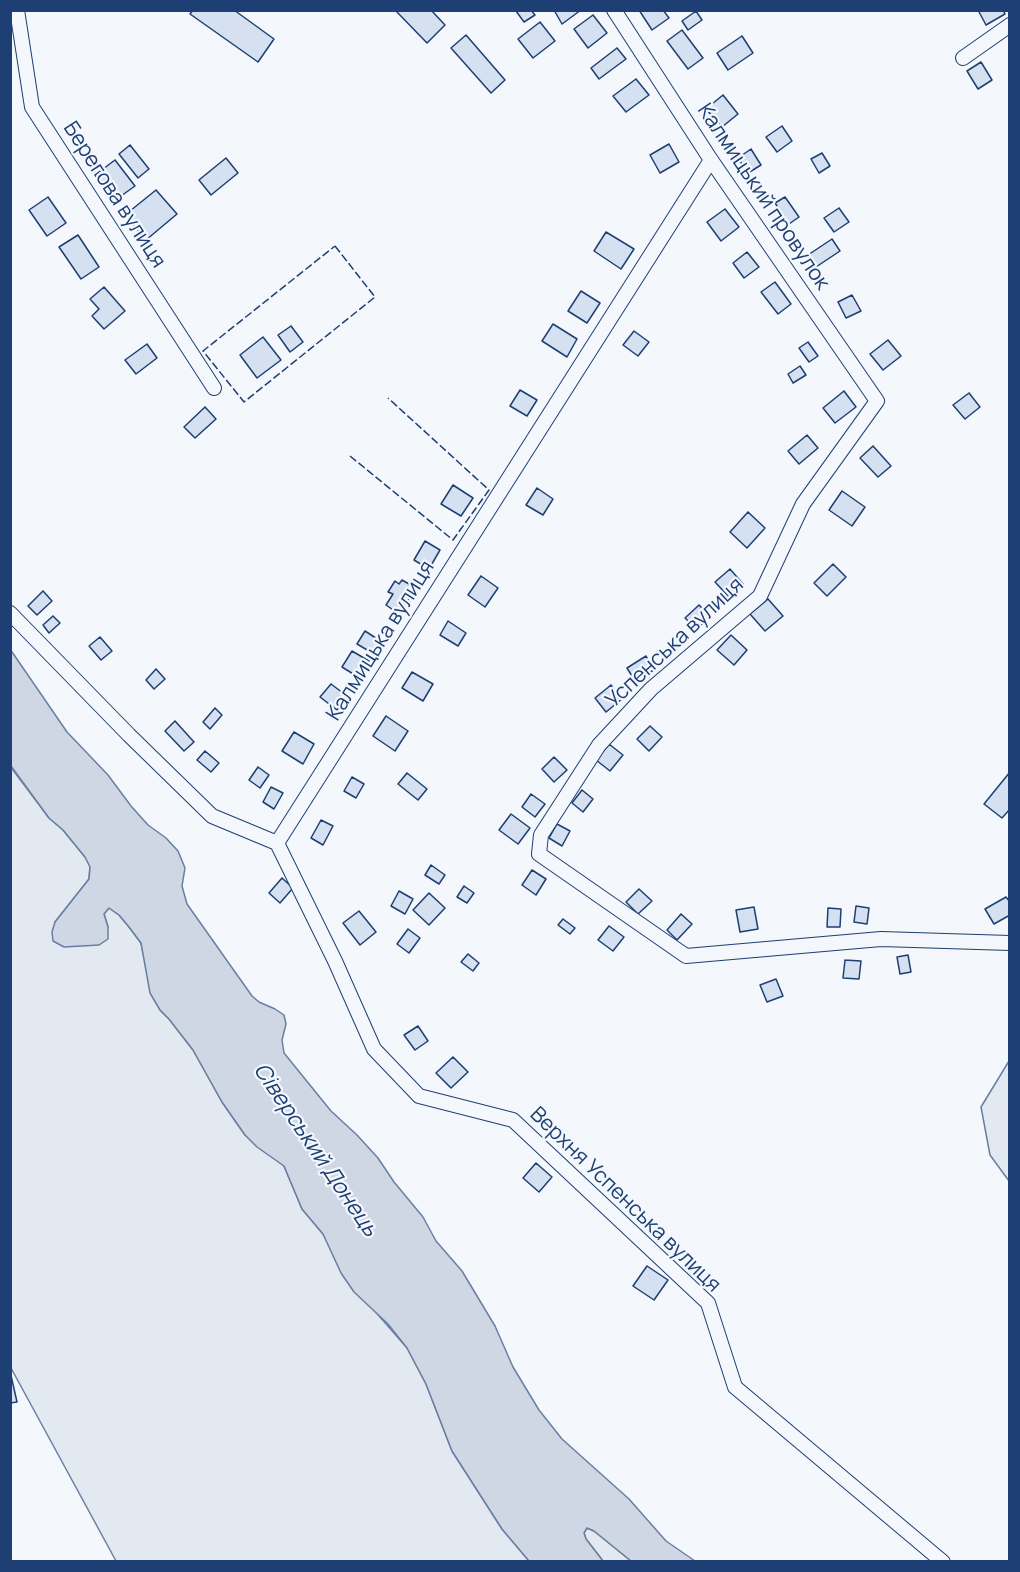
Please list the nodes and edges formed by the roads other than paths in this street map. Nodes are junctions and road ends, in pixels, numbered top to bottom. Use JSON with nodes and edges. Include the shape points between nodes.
{"nodes":[{"id":1,"x":16,"y":10,"type":"edge"},
{"id":2,"x":615,"y":13,"type":"edge"},
{"id":3,"x":1010,"y":25,"type":"edge"},
{"id":4,"x":963,"y":58,"type":"dead end"},
{"id":5,"x":711,"y":160,"type":"junction"},
{"id":6,"x":214,"y":388,"type":"dead end"},
{"id":7,"x":877,"y":400,"type":"joint"},
{"id":8,"x":10,"y":613,"type":"edge"},
{"id":9,"x":277,"y":843,"type":"junction"},
{"id":10,"x":1010,"y":943,"type":"edge"},
{"id":11,"x":943,"y":1562,"type":"edge"}],
"edges":[{"from":1,"to":6,"type":"street","name":"Берегова вулиця","via":[[32,107]]},
{"from":2,"to":5,"type":"street","name":"Калмицький провулок"},
{"from":3,"to":4,"type":"street"},
{"from":5,"to":7,"type":"street","name":"Калмицький провулок"},
{"from":5,"to":9,"type":"street","name":"Калмицька вулиця"},
{"from":7,"to":10,"type":"street","name":"Успенська вулиця","via":[[803,504],[760,596],[651,689],[599,745],[541,835],[539,854],[686,956],[881,939]]},
{"from":8,"to":9,"type":"street","via":[[212,816]]},
{"from":9,"to":11,"type":"street","name":"Верхня Успенська вулиця","via":[[374,1049],[419,1096],[513,1120],[708,1303],[735,1387]]}]}
